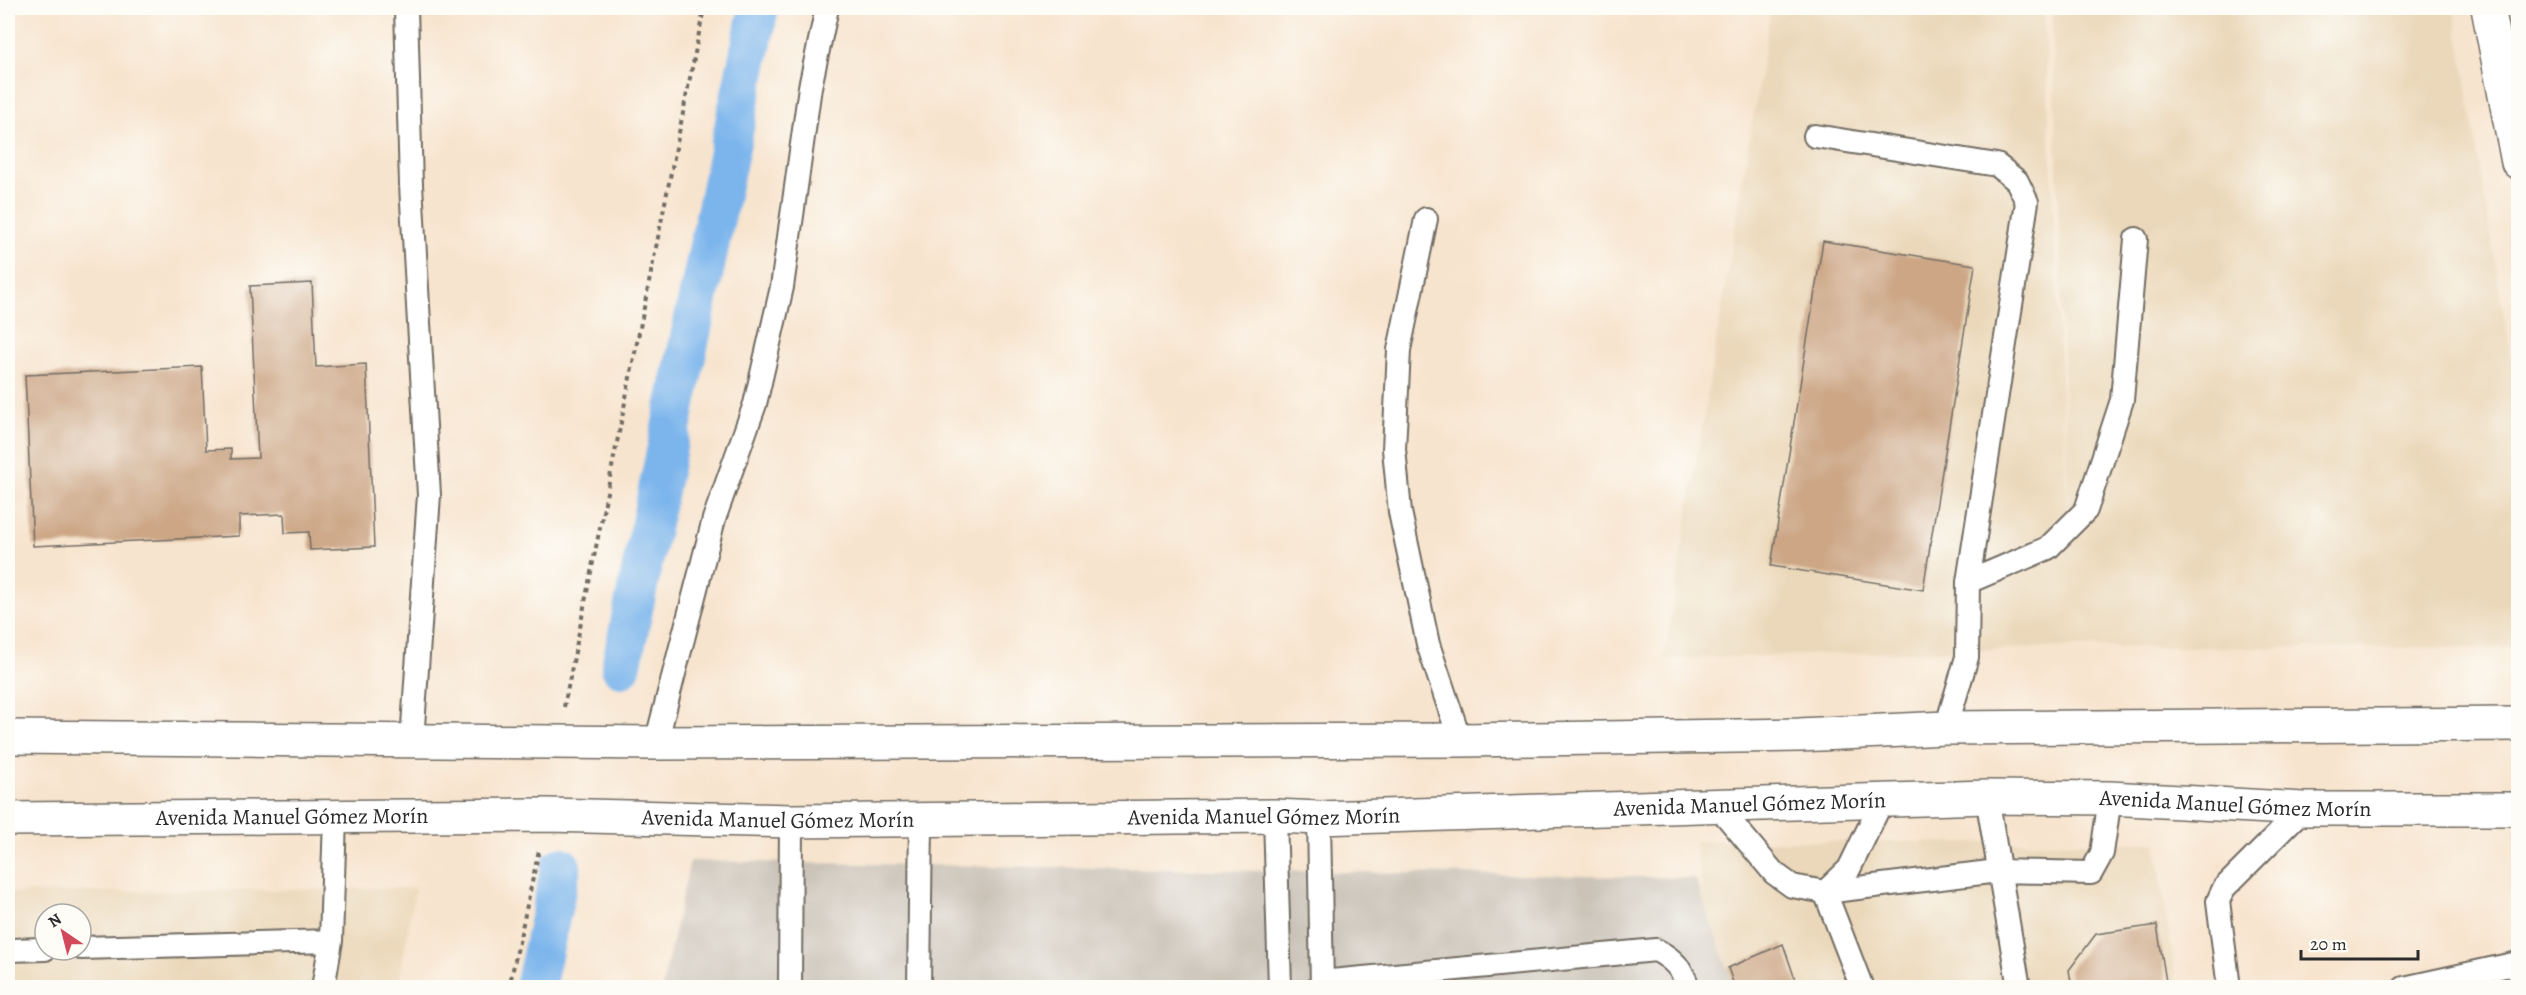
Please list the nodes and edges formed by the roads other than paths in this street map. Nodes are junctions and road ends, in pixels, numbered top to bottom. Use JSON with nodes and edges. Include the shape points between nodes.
{"nodes":[{"id":1,"x":406,"y":8,"type":"edge"},
{"id":2,"x":827,"y":8,"type":"edge"},
{"id":3,"x":2488,"y":8,"type":"edge"},
{"id":4,"x":1815,"y":136,"type":"dead end"},
{"id":5,"x":2518,"y":162,"type":"edge"},
{"id":6,"x":1426,"y":219,"type":"dead end"},
{"id":7,"x":2136,"y":239,"type":"dead end"},
{"id":8,"x":1968,"y":582,"type":"junction"},
{"id":9,"x":2518,"y":724,"type":"edge"},
{"id":10,"x":1946,"y":728,"type":"junction"},
{"id":11,"x":8,"y":736,"type":"edge"},
{"id":12,"x":1460,"y":740,"type":"junction"},
{"id":13,"x":412,"y":741,"type":"junction"},
{"id":14,"x":656,"y":743,"type":"junction"},
{"id":15,"x":1987,"y":797,"type":"junction"},
{"id":16,"x":2110,"y":798,"type":"junction"},
{"id":17,"x":1882,"y":801,"type":"junction"},
{"id":18,"x":1717,"y":805,"type":"junction"},
{"id":19,"x":2303,"y":808,"type":"junction"},
{"id":20,"x":2518,"y":809,"type":"edge"},
{"id":21,"x":1275,"y":816,"type":"junction"},
{"id":22,"x":335,"y":817,"type":"junction"},
{"id":23,"x":921,"y":818,"type":"junction"},
{"id":24,"x":1319,"y":818,"type":"junction"},
{"id":25,"x":8,"y":819,"type":"edge"},
{"id":26,"x":791,"y":821,"type":"junction"},
{"id":27,"x":1998,"y":871,"type":"junction"},
{"id":28,"x":1825,"y":892,"type":"junction"},
{"id":29,"x":331,"y":941,"type":"junction"},
{"id":30,"x":93,"y":948,"type":"edge"},
{"id":31,"x":33,"y":949,"type":"edge"},
{"id":32,"x":8,"y":950,"type":"edge"},
{"id":33,"x":2518,"y":963,"type":"edge"},
{"id":34,"x":1322,"y":985,"type":"edge"},
{"id":35,"x":323,"y":987,"type":"edge"},
{"id":36,"x":790,"y":987,"type":"edge"},
{"id":37,"x":919,"y":987,"type":"edge"},
{"id":38,"x":1280,"y":987,"type":"edge"},
{"id":39,"x":1688,"y":987,"type":"edge"},
{"id":40,"x":1862,"y":987,"type":"edge"},
{"id":41,"x":2019,"y":987,"type":"edge"},
{"id":42,"x":2229,"y":987,"type":"edge"},
{"id":43,"x":2404,"y":987,"type":"edge"}],
"edges":[{"from":1,"to":13,"type":"lane","via":[[411,184],[429,495]]},
{"from":2,"to":14,"type":"lane","via":[[810,87],[782,287],[755,404],[714,519]]},
{"from":3,"to":5,"type":"main road"},
{"from":4,"to":8,"type":"lane","via":[[1997,165],[2017,181],[2027,202]]},
{"from":6,"to":12,"type":"lane","via":[[1399,350],[1394,449],[1400,512],[1428,644]]},
{"from":7,"to":8,"type":"lane","via":[[2122,400],[2086,510],[2048,548]]},
{"from":8,"to":10,"type":"lane","via":[[1967,657]]},
{"from":9,"to":10,"type":"main road"},
{"from":10,"to":12,"type":"main road","via":[[1799,735]]},
{"from":11,"to":13,"type":"main road"},
{"from":12,"to":14,"type":"main road"},
{"from":13,"to":14,"type":"main road"},
{"from":15,"to":16,"type":"main road","name":"Avenida Manuel Gómez Morín"},
{"from":15,"to":17,"type":"main road","name":"Avenida Manuel Gómez Morín"},
{"from":15,"to":27,"type":"lane"},
{"from":16,"to":19,"type":"main road","name":"Avenida Manuel Gómez Morín"},
{"from":16,"to":27,"type":"lane","via":[[2102,853],[2091,873]]},
{"from":17,"to":18,"type":"main road","name":"Avenida Manuel Gómez Morín"},
{"from":17,"to":28,"type":"lane","via":[[1849,869]]},
{"from":18,"to":24,"type":"main road","name":"Avenida Manuel Gómez Morín"},
{"from":18,"to":28,"type":"lane","via":[[1774,873],[1792,886]]},
{"from":19,"to":20,"type":"main road","name":"Avenida Manuel Gómez Morín"},
{"from":19,"to":42,"type":"lane","via":[[2224,888],[2218,901]]},
{"from":21,"to":23,"type":"main road","name":"Avenida Manuel Gómez Morín"},
{"from":21,"to":24,"type":"main road","name":"Avenida Manuel Gómez Morín"},
{"from":21,"to":38,"type":"lane"},
{"from":22,"to":25,"type":"main road","name":"Avenida Manuel Gómez Morín"},
{"from":22,"to":26,"type":"main road","name":"Avenida Manuel Gómez Morín","via":[[547,815]]},
{"from":22,"to":29,"type":"lane"},
{"from":23,"to":26,"type":"main road","name":"Avenida Manuel Gómez Morín"},
{"from":23,"to":37,"type":"lane"},
{"from":24,"to":34,"type":"lane"},
{"from":26,"to":36,"type":"lane"},
{"from":27,"to":28,"type":"lane"},
{"from":27,"to":41,"type":"lane"},
{"from":28,"to":40,"type":"lane"},
{"from":29,"to":30,"type":"lane"},
{"from":29,"to":35,"type":"lane"},
{"from":31,"to":32,"type":"lane"},
{"from":33,"to":43,"type":"lane"},
{"from":34,"to":39,"type":"lane","via":[[1656,950],[1671,958]]}]}
